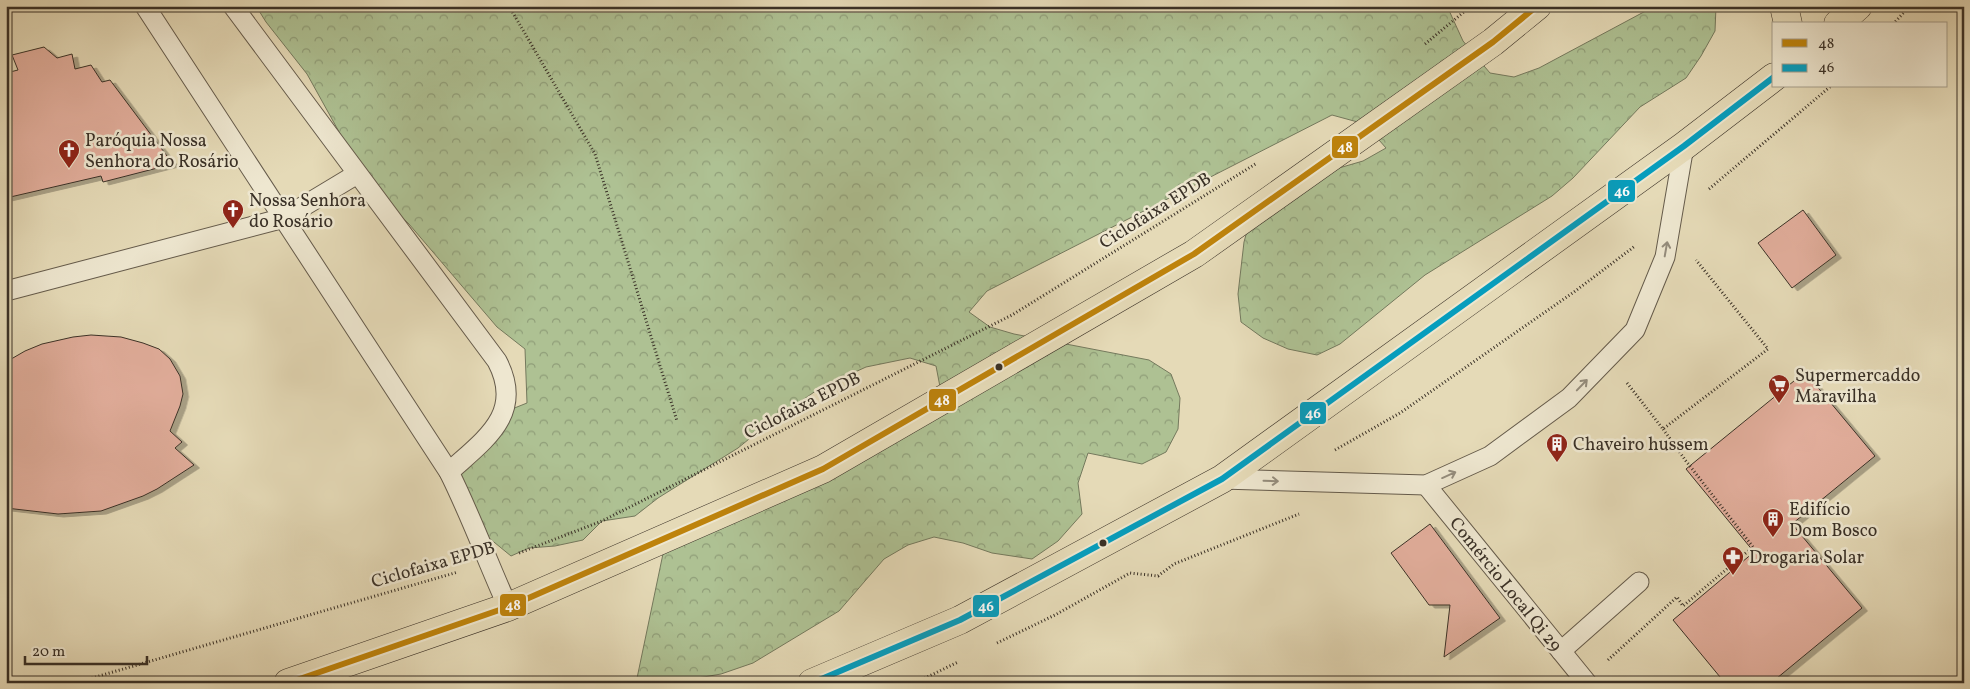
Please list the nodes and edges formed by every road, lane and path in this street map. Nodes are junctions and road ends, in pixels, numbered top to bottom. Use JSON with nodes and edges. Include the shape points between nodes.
{"nodes":[{"id":1,"x":145,"y":6,"type":"edge"},
{"id":2,"x":233,"y":6,"type":"edge"},
{"id":3,"x":509,"y":6,"type":"edge"},
{"id":4,"x":1471,"y":6,"type":"edge"},
{"id":5,"x":1537,"y":6,"type":"edge"},
{"id":6,"x":1784,"y":6,"type":"edge"},
{"id":7,"x":1858,"y":6,"type":"edge"},
{"id":8,"x":1910,"y":6,"type":"edge"},
{"id":9,"x":1788,"y":22,"type":"edge"},
{"id":10,"x":1840,"y":22,"type":"edge"},
{"id":11,"x":1895,"y":22,"type":"edge"},
{"id":12,"x":1425,"y":44,"type":"dead end"},
{"id":13,"x":1772,"y":79,"type":"edge"},
{"id":14,"x":1829,"y":88,"type":"edge"},
{"id":15,"x":1684,"y":146,"type":"junction"},
{"id":16,"x":1264,"y":159,"type":"dead end"},
{"id":17,"x":357,"y":174,"type":"junction"},
{"id":18,"x":1707,"y":191,"type":"dead end"},
{"id":19,"x":284,"y":218,"type":"junction"},
{"id":20,"x":1642,"y":241,"type":"dead end"},
{"id":21,"x":1694,"y":257,"type":"dead end"},
{"id":22,"x":6,"y":291,"type":"edge"},
{"id":23,"x":1608,"y":358,"type":"junction"},
{"id":24,"x":677,"y":421,"type":"dead end"},
{"id":25,"x":1664,"y":429,"type":"junction"},
{"id":26,"x":1332,"y":452,"type":"dead end"},
{"id":27,"x":449,"y":472,"type":"junction"},
{"id":28,"x":1222,"y":479,"type":"junction"},
{"id":29,"x":1426,"y":485,"type":"junction"},
{"id":30,"x":1301,"y":513,"type":"dead end"},
{"id":31,"x":488,"y":563,"type":"junction"},
{"id":32,"x":1639,"y":582,"type":"dead end"},
{"id":33,"x":508,"y":608,"type":"junction"},
{"id":34,"x":995,"y":644,"type":"dead end"},
{"id":35,"x":1561,"y":651,"type":"junction"},
{"id":36,"x":960,"y":661,"type":"dead end"},
{"id":37,"x":1586,"y":681,"type":"edge"},
{"id":38,"x":75,"y":683,"type":"edge"},
{"id":39,"x":288,"y":683,"type":"edge"},
{"id":40,"x":812,"y":683,"type":"edge"},
{"id":41,"x":915,"y":683,"type":"edge"}],
"edges":[{"from":1,"to":19,"type":"lane"},
{"from":2,"to":17,"type":"lane"},
{"from":3,"to":24,"type":"path","via":[[595,154]]},
{"from":4,"to":12,"type":"path"},
{"from":5,"to":33,"type":"main road","via":[[1493,42],[1194,254],[823,469]]},
{"from":6,"to":9,"type":"main road"},
{"from":7,"to":10,"type":"main road"},
{"from":8,"to":11,"type":"path"},
{"from":13,"to":15,"type":"main road"},
{"from":14,"to":18,"type":"path"},
{"from":23,"to":15,"type":"lane","one_way":true,"via":[[1635,330],[1665,257]]},
{"from":15,"to":28,"type":"main road"},
{"from":16,"to":31,"type":"path","name":"Ciclofaixa EPDB","via":[[1012,315],[602,521]]},
{"from":17,"to":19,"type":"lane"},
{"from":17,"to":27,"type":"lane","via":[[504,374],[507,390],[498,426]]},
{"from":19,"to":22,"type":"lane"},
{"from":19,"to":27,"type":"lane"},
{"from":20,"to":26,"type":"path","via":[[1400,413]]},
{"from":21,"to":25,"type":"path","via":[[1768,349]]},
{"from":23,"to":25,"type":"path"},
{"from":29,"to":23,"type":"lane","one_way":true,"via":[[1490,456],[1569,398]]},
{"from":25,"to":37,"type":"path","via":[[1753,547],[1683,606],[1677,597]]},
{"from":27,"to":31,"type":"lane"},
{"from":28,"to":29,"type":"lane","one_way":true},
{"from":28,"to":40,"type":"main road","via":[[960,620]]},
{"from":29,"to":35,"type":"lane","name":"Comércio Local Qi 29"},
{"from":30,"to":34,"type":"path","via":[[1174,564],[1158,576],[1130,573]]},
{"from":31,"to":33,"type":"lane"},
{"from":31,"to":38,"type":"path","name":"Ciclofaixa EPDB"},
{"from":32,"to":35,"type":"lane"},
{"from":33,"to":39,"type":"main road"},
{"from":35,"to":37,"type":"lane","name":"Comércio Local Qi 29"},
{"from":36,"to":41,"type":"path"}]}
